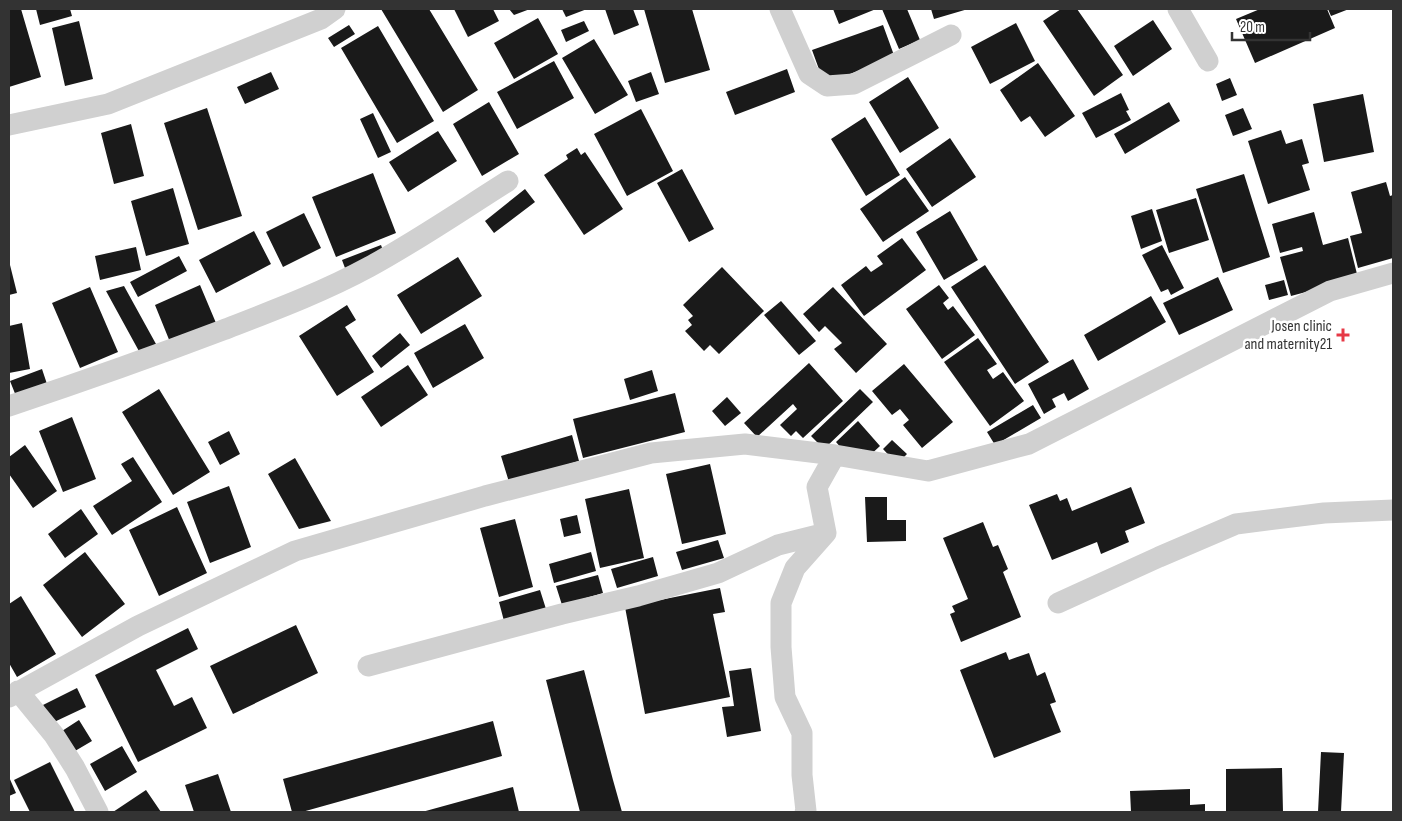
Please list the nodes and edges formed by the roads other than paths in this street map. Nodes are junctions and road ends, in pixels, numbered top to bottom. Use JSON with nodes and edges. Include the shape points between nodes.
{"nodes":[{"id":1,"x":335,"y":9,"type":"edge"},
{"id":2,"x":780,"y":9,"type":"edge"},
{"id":3,"x":1178,"y":9,"type":"edge"},
{"id":4,"x":952,"y":35,"type":"dead end"},
{"id":5,"x":1208,"y":61,"type":"dead end"},
{"id":6,"x":9,"y":125,"type":"edge"},
{"id":7,"x":508,"y":181,"type":"dead end"},
{"id":8,"x":1393,"y":273,"type":"edge"},
{"id":9,"x":9,"y":406,"type":"edge"},
{"id":10,"x":834,"y":455,"type":"junction"},
{"id":11,"x":1393,"y":510,"type":"edge"},
{"id":12,"x":826,"y":533,"type":"junction"},
{"id":13,"x":1058,"y":603,"type":"dead end"},
{"id":14,"x":368,"y":666,"type":"dead end"},
{"id":15,"x":13,"y":694,"type":"edge"},
{"id":16,"x":98,"y":812,"type":"edge"},
{"id":17,"x":804,"y":812,"type":"edge"}],
"edges":[{"from":1,"to":6,"type":"street","via":[[321,18],[108,104]]},
{"from":2,"to":4,"type":"street","via":[[809,74],[827,86],[854,84]]},
{"from":3,"to":5,"type":"street"},
{"from":7,"to":9,"type":"street","via":[[391,254],[324,289],[150,358]]},
{"from":8,"to":10,"type":"street","via":[[1330,291],[1029,444],[928,471]]},
{"from":10,"to":12,"type":"street","via":[[817,487]]},
{"from":10,"to":15,"type":"street","via":[[745,444],[652,454],[486,496],[295,551],[138,626]]},
{"from":11,"to":13,"type":"street","via":[[1324,512],[1236,524]]},
{"from":12,"to":14,"type":"street","via":[[778,545],[718,573]]},
{"from":12,"to":17,"type":"street","via":[[795,568],[781,603],[785,697],[802,733]]},
{"from":15,"to":16,"type":"street","via":[[54,735]]}]}
